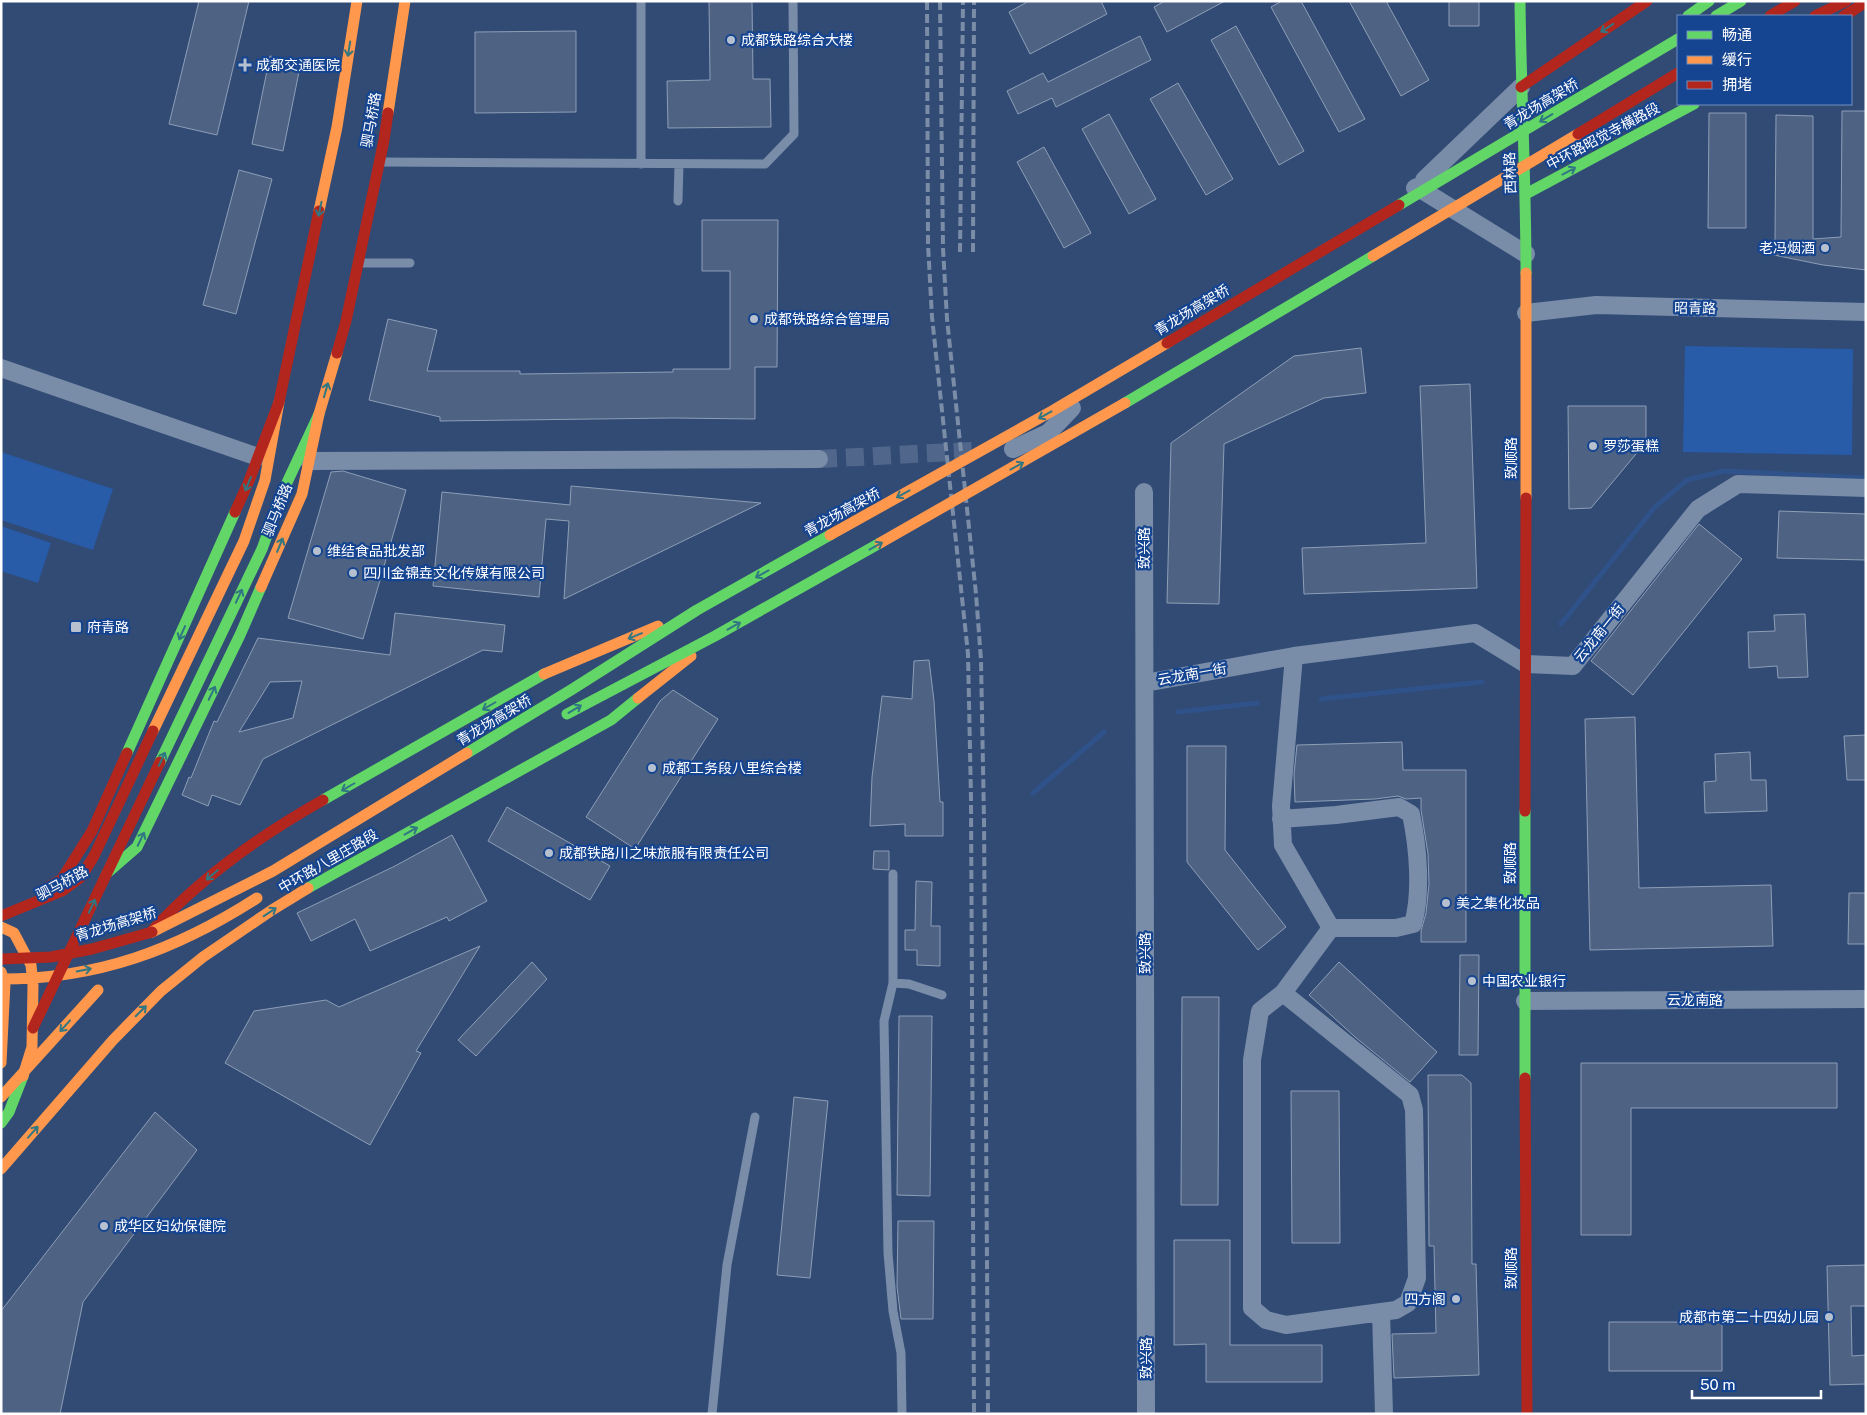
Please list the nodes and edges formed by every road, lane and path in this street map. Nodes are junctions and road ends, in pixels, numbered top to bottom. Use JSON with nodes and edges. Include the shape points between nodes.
{"nodes":[{"id":1,"x":357,"y":1,"type":"edge"},
{"id":2,"x":405,"y":1,"type":"edge"},
{"id":3,"x":641,"y":1,"type":"edge"},
{"id":4,"x":793,"y":1,"type":"edge"},
{"id":5,"x":1520,"y":1,"type":"edge"},
{"id":6,"x":1647,"y":1,"type":"edge"},
{"id":7,"x":1709,"y":1,"type":"edge"},
{"id":8,"x":1742,"y":1,"type":"edge"},
{"id":9,"x":1795,"y":1,"type":"edge"},
{"id":10,"x":1846,"y":1,"type":"edge"},
{"id":11,"x":1866,"y":2,"type":"edge"},
{"id":12,"x":1820,"y":14,"type":"edge"},
{"id":13,"x":1689,"y":15,"type":"edge"},
{"id":14,"x":1718,"y":15,"type":"edge"},
{"id":15,"x":1772,"y":15,"type":"edge"},
{"id":16,"x":1846,"y":15,"type":"edge"},
{"id":17,"x":1663,"y":35,"type":"dead end"},
{"id":18,"x":1677,"y":40,"type":"edge"},
{"id":19,"x":1677,"y":74,"type":"edge"},
{"id":20,"x":1677,"y":85,"type":"edge"},
{"id":21,"x":1521,"y":87,"type":"junction"},
{"id":22,"x":1692,"y":105,"type":"edge"},
{"id":23,"x":1562,"y":108,"type":"junction"},
{"id":24,"x":1573,"y":137,"type":"junction"},
{"id":25,"x":379,"y":162,"type":"junction"},
{"id":26,"x":641,"y":164,"type":"junction"},
{"id":27,"x":679,"y":164,"type":"junction"},
{"id":28,"x":1417,"y":187,"type":"junction"},
{"id":29,"x":1526,"y":194,"type":"junction"},
{"id":30,"x":678,"y":201,"type":"dead end"},
{"id":31,"x":1526,"y":254,"type":"junction"},
{"id":32,"x":358,"y":263,"type":"junction"},
{"id":33,"x":410,"y":263,"type":"dead end"},
{"id":34,"x":1866,"y":312,"type":"edge"},
{"id":35,"x":1526,"y":313,"type":"junction"},
{"id":36,"x":1,"y":368,"type":"edge"},
{"id":37,"x":279,"y":402,"type":"junction"},
{"id":38,"x":319,"y":414,"type":"junction"},
{"id":39,"x":1013,"y":449,"type":"dead end"},
{"id":40,"x":258,"y":456,"type":"junction"},
{"id":41,"x":819,"y":459,"type":"tunnel mouth"},
{"id":42,"x":309,"y":461,"type":"junction"},
{"id":43,"x":1866,"y":488,"type":"edge"},
{"id":44,"x":1144,"y":492,"type":"dead end"},
{"id":45,"x":696,"y":610,"type":"junction"},
{"id":46,"x":715,"y":636,"type":"junction"},
{"id":47,"x":1294,"y":656,"type":"junction"},
{"id":48,"x":1526,"y":664,"type":"junction"},
{"id":49,"x":1144,"y":683,"type":"junction"},
{"id":50,"x":557,"y":720,"type":"dead end"},
{"id":51,"x":1282,"y":819,"type":"junction"},
{"id":52,"x":893,"y":874,"type":"dead end"},
{"id":53,"x":268,"y":890,"type":"dead end"},
{"id":54,"x":1,"y":915,"type":"edge"},
{"id":55,"x":31,"y":917,"type":"dead end"},
{"id":56,"x":16,"y":925,"type":"dead end"},
{"id":57,"x":1,"y":927,"type":"edge"},
{"id":58,"x":1331,"y":928,"type":"junction"},
{"id":59,"x":1,"y":933,"type":"edge"},
{"id":60,"x":1,"y":959,"type":"edge"},
{"id":61,"x":1,"y":972,"type":"edge"},
{"id":62,"x":1,"y":979,"type":"edge"},
{"id":63,"x":893,"y":983,"type":"junction"},
{"id":64,"x":1283,"y":993,"type":"junction"},
{"id":65,"x":942,"y":995,"type":"dead end"},
{"id":66,"x":1866,"y":999,"type":"edge"},
{"id":67,"x":1525,"y":1001,"type":"junction"},
{"id":68,"x":33,"y":1028,"type":"junction"},
{"id":69,"x":1,"y":1063,"type":"edge"},
{"id":70,"x":23,"y":1076,"type":"junction"},
{"id":71,"x":1,"y":1096,"type":"edge"},
{"id":72,"x":1,"y":1106,"type":"edge"},
{"id":73,"x":755,"y":1117,"type":"dead end"},
{"id":74,"x":1,"y":1123,"type":"edge"},
{"id":75,"x":1,"y":1169,"type":"edge"},
{"id":76,"x":1381,"y":1312,"type":"junction"},
{"id":77,"x":712,"y":1414,"type":"edge"},
{"id":78,"x":902,"y":1414,"type":"edge"},
{"id":79,"x":1146,"y":1414,"type":"edge"},
{"id":80,"x":1384,"y":1414,"type":"edge"},
{"id":81,"x":1527,"y":1414,"type":"edge"}],
"edges":[{"from":1,"to":37,"type":"main road","name":"驷马桥路","one_way":true,"via":[[337,127]]},
{"from":2,"to":25,"type":"main road","name":"驷马桥路"},
{"from":3,"to":26,"type":"lane"},
{"from":4,"to":27,"type":"lane","via":[[794,134],[765,164]]},
{"from":5,"to":21,"type":"main road","name":"西林路"},
{"from":6,"to":21,"type":"main road","one_way":true},
{"from":7,"to":13,"type":"main road"},
{"from":8,"to":14,"type":"main road"},
{"from":9,"to":15,"type":"main road"},
{"from":10,"to":12,"type":"main road"},
{"from":11,"to":16,"type":"main road"},
{"from":17,"to":23,"type":"main road","bridge":true},
{"from":18,"to":23,"type":"main road","name":"青龙场高架桥","bridge":true},
{"from":19,"to":24,"type":"main road","bridge":true},
{"from":20,"to":24,"type":"main road","bridge":true},
{"from":21,"to":28,"type":"street"},
{"from":21,"to":29,"type":"main road","name":"西林路"},
{"from":29,"to":22,"type":"main road","name":"中环路昭觉寺横路段","one_way":true},
{"from":23,"to":45,"type":"main road","name":"青龙场高架桥","one_way":true,"bridge":true,"via":[[1052,411]]},
{"from":46,"to":24,"type":"main road","one_way":true,"bridge":true,"via":[[1071,435]]},
{"from":25,"to":26,"type":"lane"},
{"from":25,"to":32,"type":"main road","name":"驷马桥路"},
{"from":26,"to":27,"type":"lane"},
{"from":27,"to":30,"type":"lane"},
{"from":28,"to":31,"type":"street"},
{"from":28,"to":39,"type":"street","via":[[1104,375],[1048,433]]},
{"from":29,"to":31,"type":"main road","name":"西林路"},
{"from":31,"to":35,"type":"main road","name":"西林路"},
{"from":32,"to":33,"type":"lane"},
{"from":38,"to":32,"type":"main road","name":"驷马桥路","one_way":true,"via":[[346,321]]},
{"from":34,"to":35,"type":"street","name":"昭青路","via":[[1596,305]]},
{"from":35,"to":48,"type":"main road","name":"致顺路"},
{"from":36,"to":40,"type":"street"},
{"from":37,"to":40,"type":"main road","name":"驷马桥路"},
{"from":37,"to":54,"type":"main road","via":[[265,480],[244,541],[94,856],[81,877],[62,891]]},
{"from":38,"to":42,"type":"main road","name":"驷马桥路"},
{"from":68,"to":38,"type":"main road","one_way":true,"bridge":true,"via":[[262,549],[284,489]]},
{"from":40,"to":54,"type":"main road","name":"驷马桥路","one_way":true,"via":[[250,481],[92,831],[62,879]]},
{"from":41,"to":42,"type":"street"},
{"from":55,"to":42,"type":"main road","name":"驷马桥路","one_way":true,"via":[[93,886],[137,847],[240,635],[302,494]]},
{"from":43,"to":48,"type":"street","name":"云龙南一街","via":[[1738,484],[1698,508],[1573,666]]},
{"from":44,"to":49,"type":"street","name":"致兴路"},
{"from":45,"to":60,"type":"main road","name":"青龙场高架桥","bridge":true,"via":[[290,861],[194,912],[152,932],[92,949],[51,957]]},
{"from":45,"to":71,"type":"main road","one_way":true,"bridge":true,"via":[[550,671],[296,816],[236,856],[174,907]]},
{"from":50,"to":46,"type":"main road","one_way":true,"bridge":true},
{"from":75,"to":46,"type":"main road","name":"中环路八里庄路段","one_way":true,"bridge":true,"via":[[113,1040],[161,991],[203,957],[325,878],[610,720]]},
{"from":47,"to":48,"type":"street","name":"云龙南一街","via":[[1475,633]]},
{"from":47,"to":49,"type":"street","name":"云龙南一街"},
{"from":47,"to":51,"type":"street"},
{"from":48,"to":67,"type":"main road","name":"致顺路"},
{"from":49,"to":79,"type":"street","name":"致兴路"},
{"from":51,"to":58,"type":"street","via":[[1283,846]]},
{"from":51,"to":58,"type":"street","via":[[1399,807],[1411,814],[1416,847],[1418,907],[1413,924],[1396,928]]},
{"from":52,"to":63,"type":"lane"},
{"from":62,"to":53,"type":"main road","one_way":true,"bridge":true,"via":[[22,980],[85,971],[174,945],[224,919]]},
{"from":56,"to":59,"type":"main road"},
{"from":57,"to":68,"type":"main road","bridge":true,"via":[[14,933],[31,965]]},
{"from":58,"to":64,"type":"street"},
{"from":61,"to":69,"type":"main road","via":[[5,983]]},
{"from":63,"to":65,"type":"lane","via":[[909,984]]},
{"from":63,"to":78,"type":"lane","via":[[884,1021],[888,1253],[893,1311],[901,1353]]},
{"from":64,"to":76,"type":"street","via":[[1410,1095],[1414,1110],[1417,1278],[1408,1303],[1396,1310]]},
{"from":64,"to":76,"type":"street","via":[[1260,1011],[1252,1060],[1252,1308],[1266,1320],[1286,1324]]},
{"from":66,"to":67,"type":"street","name":"云龙南路"},
{"from":67,"to":81,"type":"main road","name":"致顺路"},
{"from":68,"to":70,"type":"main road","bridge":true,"via":[[32,1047]]},
{"from":70,"to":72,"type":"main road","bridge":true},
{"from":70,"to":74,"type":"main road","via":[[9,1112]]},
{"from":73,"to":77,"type":"lane","via":[[726,1264]]},
{"from":76,"to":80,"type":"street"}]}
